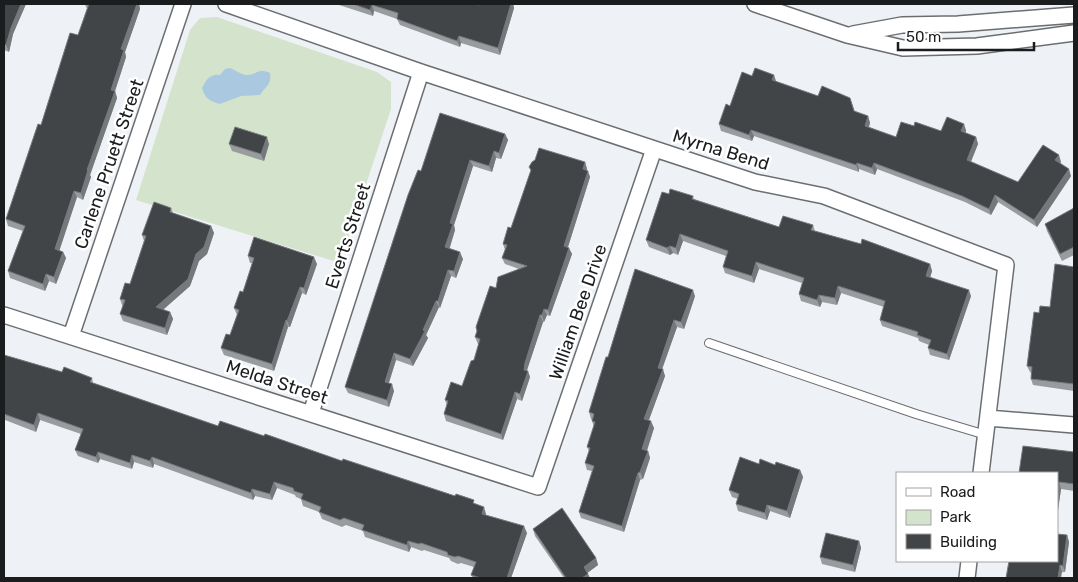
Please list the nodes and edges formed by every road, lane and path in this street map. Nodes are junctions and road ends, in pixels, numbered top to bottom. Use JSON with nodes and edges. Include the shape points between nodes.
{"nodes":[{"id":1,"x":183,"y":4,"type":"edge"},
{"id":2,"x":226,"y":4,"type":"edge"},
{"id":3,"x":755,"y":4,"type":"edge"},
{"id":4,"x":1074,"y":15,"type":"edge"},
{"id":5,"x":1074,"y":32,"type":"edge"},
{"id":6,"x":847,"y":35,"type":"junction"},
{"id":7,"x":421,"y":72,"type":"junction"},
{"id":8,"x":654,"y":148,"type":"junction"},
{"id":9,"x":4,"y":315,"type":"edge"},
{"id":10,"x":71,"y":336,"type":"junction"},
{"id":11,"x":710,"y":343,"type":"dead end"},
{"id":12,"x":311,"y":413,"type":"junction"},
{"id":13,"x":988,"y":418,"type":"junction"},
{"id":14,"x":1074,"y":426,"type":"edge"},
{"id":15,"x":986,"y":435,"type":"junction"},
{"id":16,"x":981,"y":472,"type":"edge"},
{"id":17,"x":538,"y":487,"type":"joint"},
{"id":18,"x":969,"y":562,"type":"edge"},
{"id":19,"x":967,"y":578,"type":"edge"}],
"edges":[{"from":1,"to":10,"type":"street","name":"Carlene Pruett Street"},
{"from":2,"to":7,"type":"street","name":"Myrna Bend"},
{"from":3,"to":6,"type":"street"},
{"from":4,"to":6,"type":"street","via":[[902,25]]},
{"from":5,"to":6,"type":"street","via":[[977,46],[903,48]]},
{"from":7,"to":8,"type":"street","name":"Myrna Bend"},
{"from":7,"to":12,"type":"street","name":"Everts Street"},
{"from":8,"to":13,"type":"street","name":"Myrna Bend","via":[[755,182],[824,196],[1006,265]]},
{"from":8,"to":17,"type":"street","name":"William Bee Drive"},
{"from":9,"to":10,"type":"street","name":"Melda Street"},
{"from":10,"to":12,"type":"street","name":"Melda Street"},
{"from":11,"to":15,"type":"lane"},
{"from":12,"to":17,"type":"street","name":"Melda Street"},
{"from":13,"to":14,"type":"street"},
{"from":13,"to":15,"type":"street","name":"Myrna Bend"},
{"from":15,"to":16,"type":"street","name":"Myrna Bend"},
{"from":18,"to":19,"type":"street"}]}
